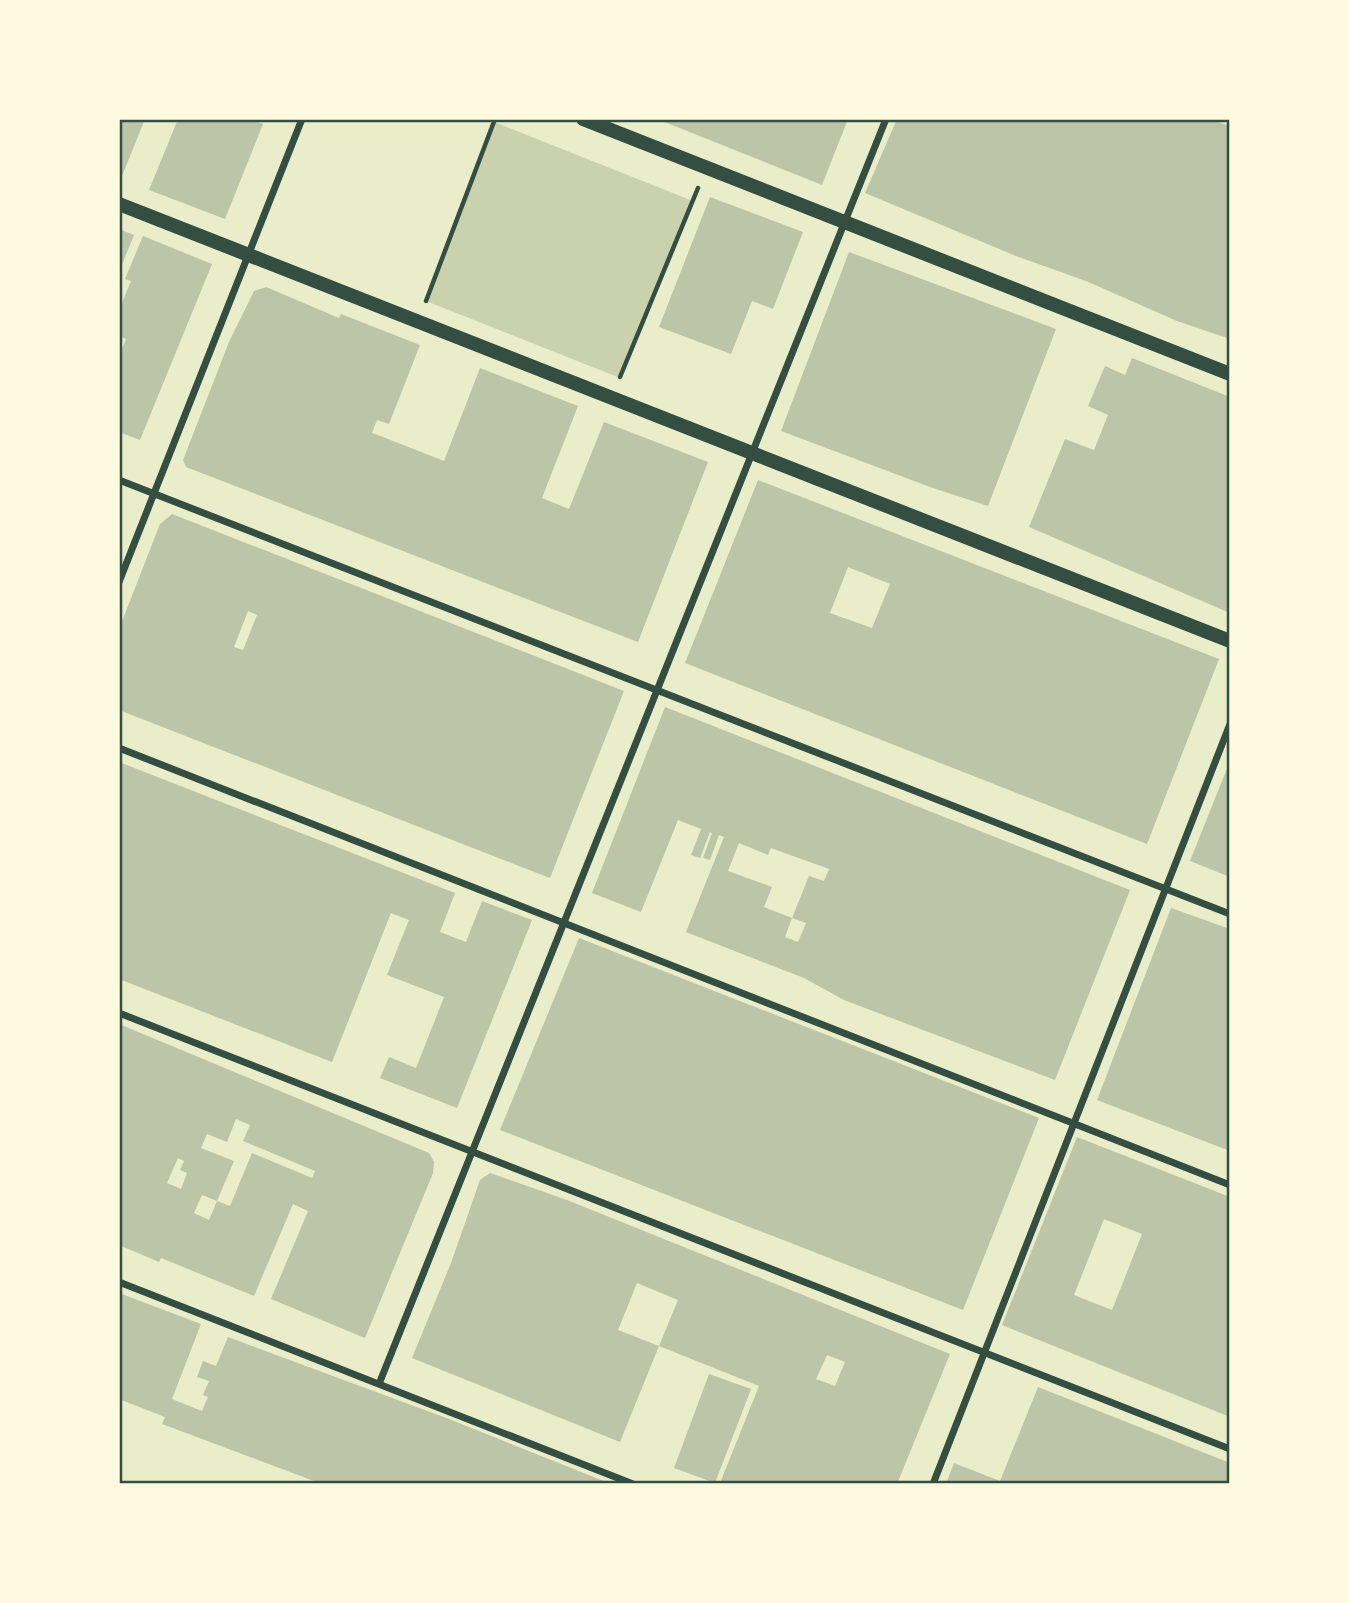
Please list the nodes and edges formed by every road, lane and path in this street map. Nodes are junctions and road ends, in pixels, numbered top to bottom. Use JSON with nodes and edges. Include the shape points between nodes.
{"nodes":[{"id":1,"x":302,"y":119,"type":"edge"},
{"id":2,"x":495,"y":119,"type":"edge"},
{"id":3,"x":583,"y":119,"type":"edge"},
{"id":4,"x":886,"y":119,"type":"edge"},
{"id":5,"x":706,"y":167,"type":"junction"},
{"id":6,"x":119,"y":204,"type":"edge"},
{"id":7,"x":845,"y":222,"type":"junction"},
{"id":8,"x":249,"y":255,"type":"junction"},
{"id":9,"x":423,"y":308,"type":"dead end"},
{"id":10,"x":1230,"y":374,"type":"edge"},
{"id":11,"x":617,"y":385,"type":"dead end"},
{"id":12,"x":752,"y":453,"type":"junction"},
{"id":13,"x":119,"y":480,"type":"edge"},
{"id":14,"x":154,"y":494,"type":"junction"},
{"id":15,"x":119,"y":582,"type":"edge"},
{"id":16,"x":1230,"y":641,"type":"edge"},
{"id":17,"x":657,"y":691,"type":"junction"},
{"id":18,"x":1230,"y":724,"type":"edge"},
{"id":19,"x":119,"y":748,"type":"edge"},
{"id":20,"x":1166,"y":889,"type":"junction"},
{"id":21,"x":1230,"y":914,"type":"edge"},
{"id":22,"x":564,"y":923,"type":"junction"},
{"id":23,"x":119,"y":1013,"type":"edge"},
{"id":24,"x":1074,"y":1124,"type":"junction"},
{"id":25,"x":472,"y":1151,"type":"junction"},
{"id":26,"x":1230,"y":1185,"type":"edge"},
{"id":27,"x":119,"y":1282,"type":"edge"},
{"id":28,"x":984,"y":1352,"type":"junction"},
{"id":29,"x":379,"y":1384,"type":"junction"},
{"id":30,"x":1230,"y":1449,"type":"edge"},
{"id":31,"x":633,"y":1484,"type":"edge"},
{"id":32,"x":933,"y":1484,"type":"edge"}],
"edges":[{"from":1,"to":8,"type":"street"},
{"from":2,"to":9,"type":"path"},
{"from":3,"to":5,"type":"main road"},
{"from":4,"to":7,"type":"street"},
{"from":5,"to":7,"type":"main road"},
{"from":5,"to":11,"type":"path"},
{"from":6,"to":8,"type":"main road"},
{"from":7,"to":10,"type":"main road"},
{"from":7,"to":12,"type":"street"},
{"from":8,"to":12,"type":"main road"},
{"from":8,"to":14,"type":"street"},
{"from":12,"to":16,"type":"main road"},
{"from":12,"to":17,"type":"street"},
{"from":13,"to":14,"type":"street"},
{"from":14,"to":15,"type":"street"},
{"from":14,"to":17,"type":"street"},
{"from":17,"to":20,"type":"street"},
{"from":17,"to":22,"type":"street"},
{"from":18,"to":20,"type":"street"},
{"from":19,"to":22,"type":"street"},
{"from":20,"to":21,"type":"street"},
{"from":20,"to":24,"type":"street"},
{"from":22,"to":24,"type":"street"},
{"from":22,"to":25,"type":"street"},
{"from":23,"to":25,"type":"street"},
{"from":24,"to":26,"type":"street"},
{"from":24,"to":28,"type":"street"},
{"from":25,"to":28,"type":"street"},
{"from":25,"to":29,"type":"street"},
{"from":27,"to":29,"type":"street"},
{"from":28,"to":30,"type":"street"},
{"from":28,"to":32,"type":"street"},
{"from":29,"to":31,"type":"street"}]}
